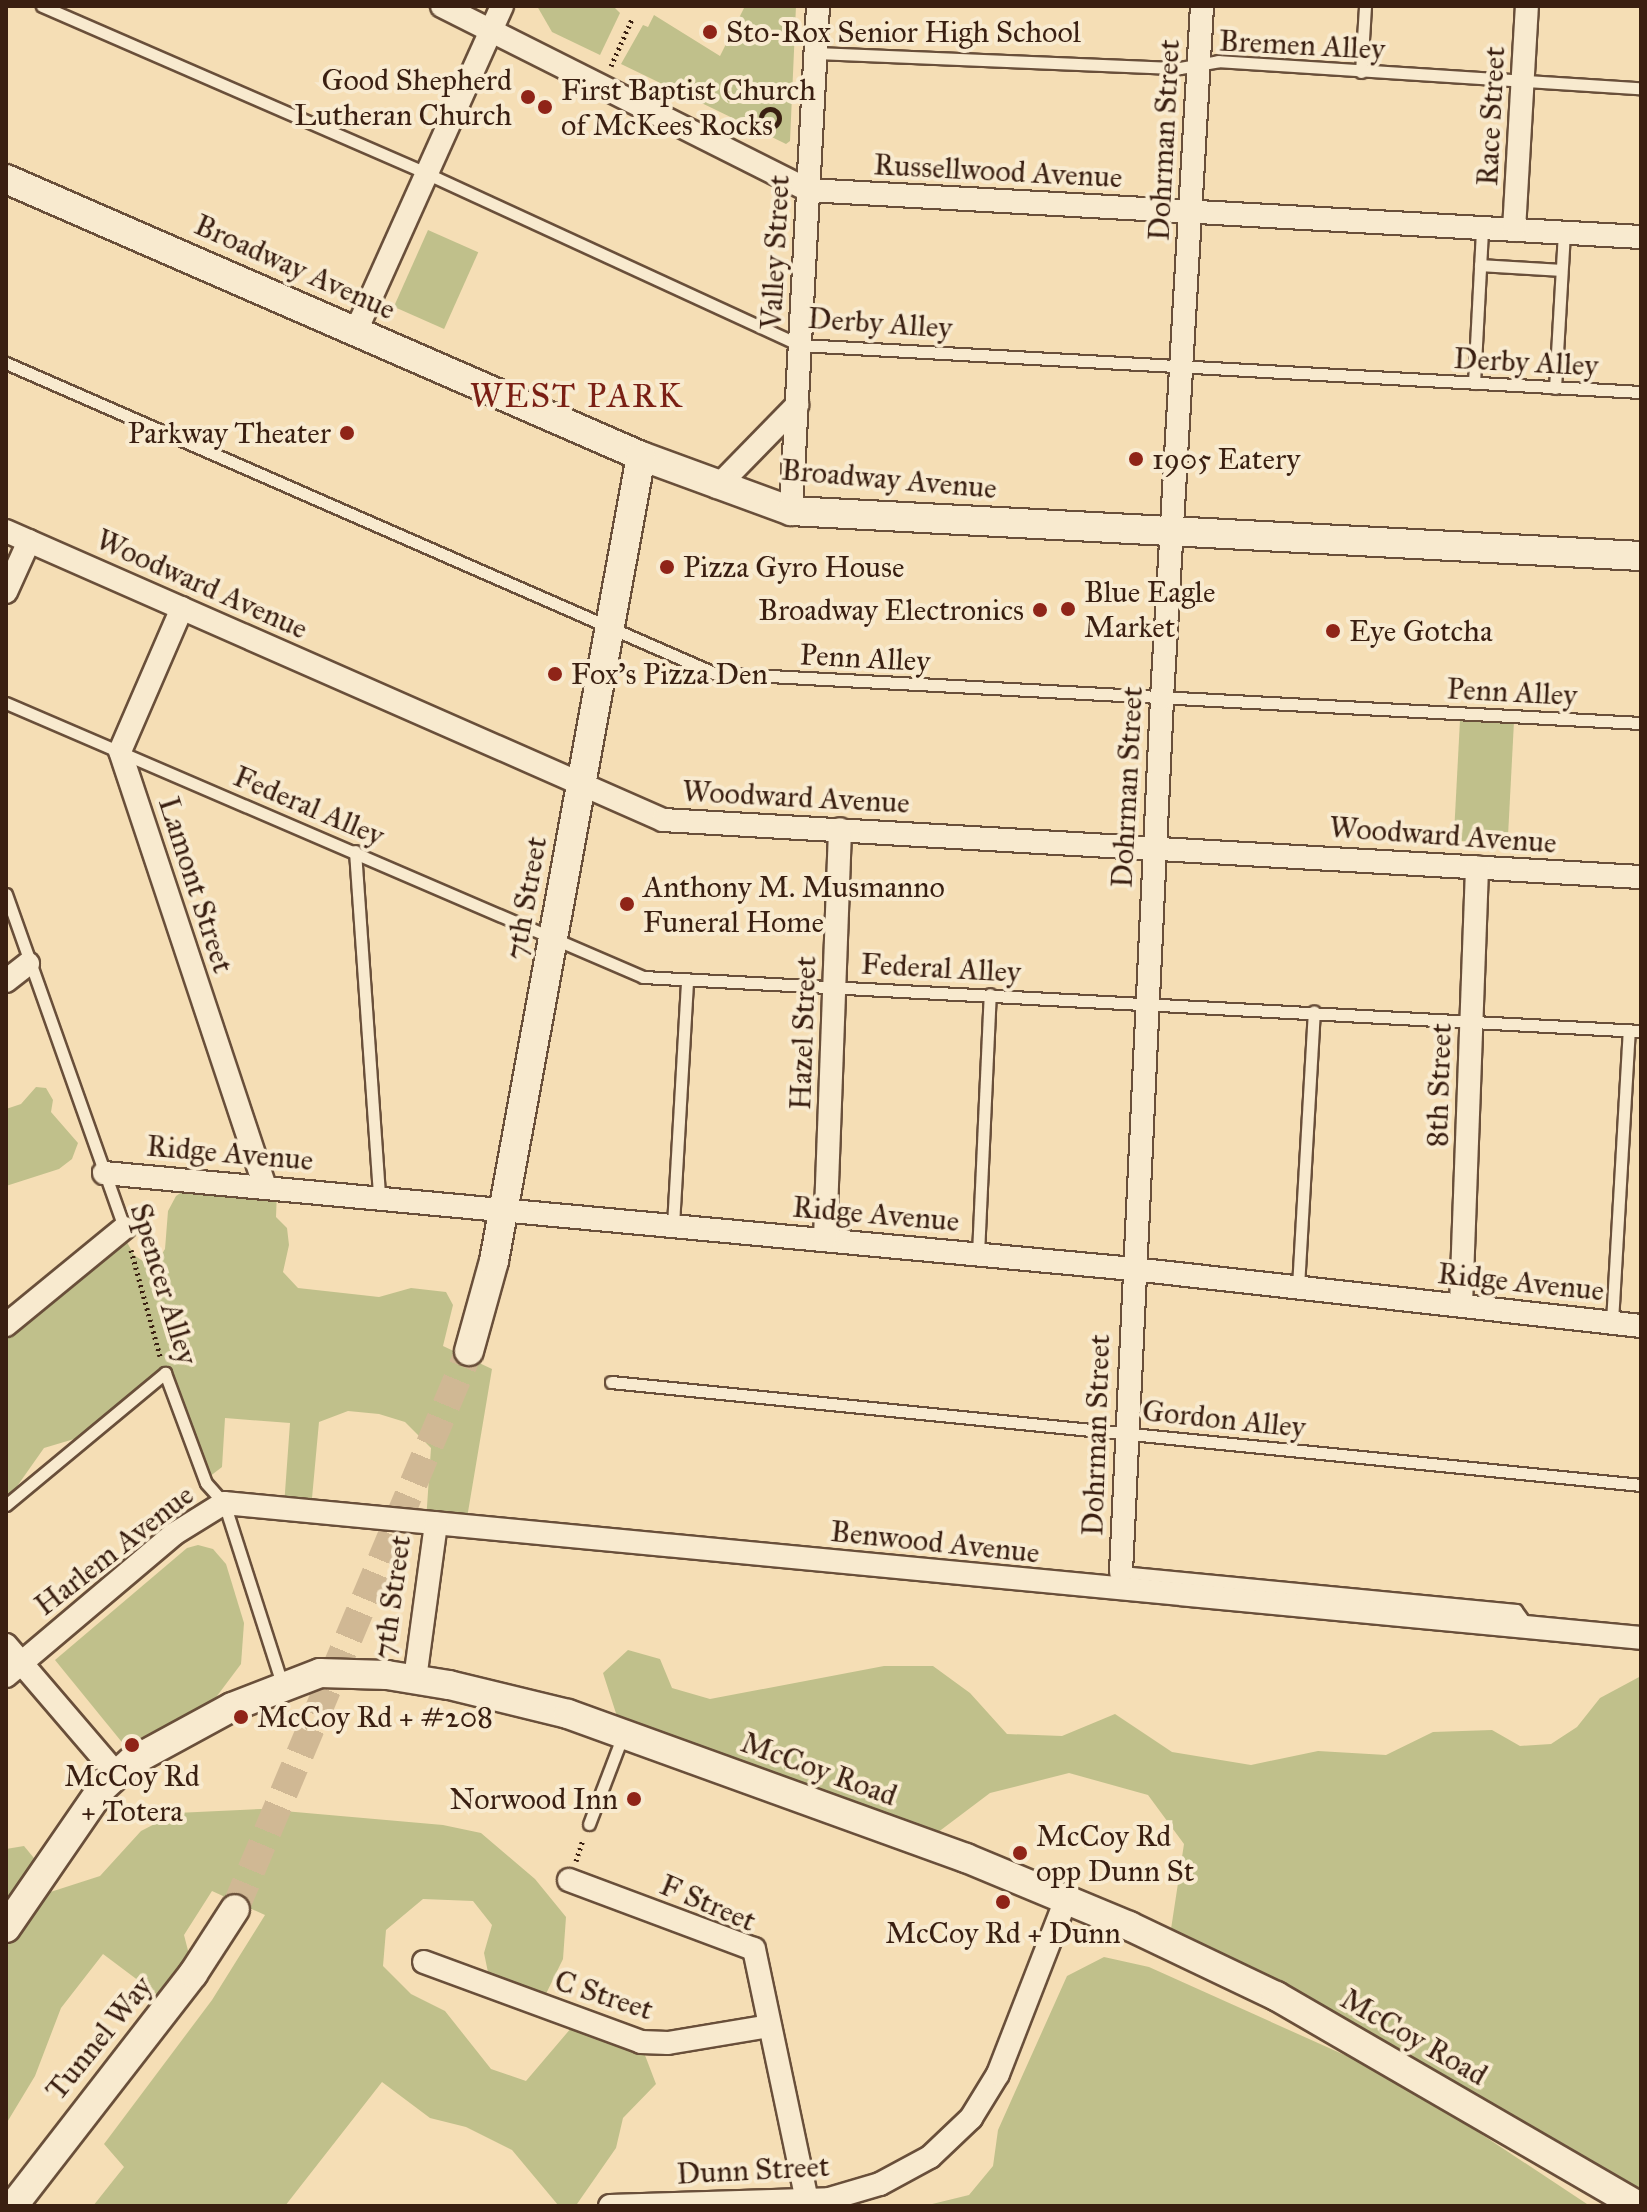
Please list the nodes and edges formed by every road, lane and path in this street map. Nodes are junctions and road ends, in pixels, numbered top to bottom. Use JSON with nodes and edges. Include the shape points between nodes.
{"nodes":[{"id":1,"x":42,"y":6,"type":"edge"},
{"id":2,"x":442,"y":6,"type":"edge"},
{"id":3,"x":502,"y":6,"type":"edge"},
{"id":4,"x":818,"y":6,"type":"edge"},
{"id":5,"x":1202,"y":6,"type":"edge"},
{"id":6,"x":1365,"y":6,"type":"edge"},
{"id":7,"x":1527,"y":6,"type":"edge"},
{"id":8,"x":632,"y":19,"type":"dead end"},
{"id":9,"x":492,"y":28,"type":"junction"},
{"id":10,"x":816,"y":53,"type":"junction"},
{"id":11,"x":1199,"y":65,"type":"junction"},
{"id":12,"x":611,"y":66,"type":"dead end"},
{"id":13,"x":1361,"y":72,"type":"junction"},
{"id":14,"x":1523,"y":82,"type":"junction"},
{"id":15,"x":1641,"y":88,"type":"edge"},
{"id":16,"x":765,"y":126,"type":"dead end"},
{"id":17,"x":758,"y":139,"type":"dead end"},
{"id":18,"x":428,"y":174,"type":"junction"},
{"id":19,"x":6,"y":179,"type":"edge"},
{"id":20,"x":808,"y":190,"type":"junction"},
{"id":21,"x":1190,"y":212,"type":"junction"},
{"id":22,"x":1482,"y":228,"type":"junction"},
{"id":23,"x":1514,"y":230,"type":"junction"},
{"id":24,"x":1564,"y":233,"type":"junction"},
{"id":25,"x":1641,"y":237,"type":"edge"},
{"id":26,"x":1480,"y":265,"type":"junction"},
{"id":27,"x":1561,"y":270,"type":"junction"},
{"id":28,"x":356,"y":331,"type":"junction"},
{"id":29,"x":800,"y":345,"type":"junction"},
{"id":30,"x":6,"y":363,"type":"edge"},
{"id":31,"x":1181,"y":364,"type":"junction"},
{"id":32,"x":1474,"y":383,"type":"junction"},
{"id":33,"x":1555,"y":388,"type":"junction"},
{"id":34,"x":1641,"y":392,"type":"edge"},
{"id":35,"x":797,"y":405,"type":"junction"},
{"id":36,"x":641,"y":456,"type":"junction"},
{"id":37,"x":717,"y":487,"type":"junction"},
{"id":38,"x":791,"y":511,"type":"junction"},
{"id":39,"x":6,"y":531,"type":"edge"},
{"id":40,"x":1171,"y":531,"type":"junction"},
{"id":41,"x":29,"y":541,"type":"junction"},
{"id":42,"x":1641,"y":556,"type":"edge"},
{"id":43,"x":6,"y":592,"type":"edge"},
{"id":44,"x":182,"y":608,"type":"junction"},
{"id":45,"x":610,"y":624,"type":"junction"},
{"id":46,"x":1162,"y":698,"type":"junction"},
{"id":47,"x":6,"y":703,"type":"edge"},
{"id":48,"x":1641,"y":723,"type":"edge"},
{"id":49,"x":120,"y":751,"type":"junction"},
{"id":50,"x":581,"y":783,"type":"junction"},
{"id":51,"x":840,"y":829,"type":"junction"},
{"id":52,"x":1154,"y":847,"type":"junction"},
{"id":53,"x":355,"y":851,"type":"junction"},
{"id":54,"x":1477,"y":867,"type":"junction"},
{"id":55,"x":1641,"y":877,"type":"edge"},
{"id":56,"x":6,"y":894,"type":"edge"},
{"id":57,"x":553,"y":939,"type":"junction"},
{"id":58,"x":28,"y":964,"type":"junction"},
{"id":59,"x":687,"y":979,"type":"junction"},
{"id":60,"x":6,"y":981,"type":"edge"},
{"id":61,"x":834,"y":986,"type":"junction"},
{"id":62,"x":990,"y":994,"type":"junction"},
{"id":63,"x":1146,"y":1002,"type":"junction"},
{"id":64,"x":1314,"y":1011,"type":"junction"},
{"id":65,"x":1471,"y":1021,"type":"junction"},
{"id":66,"x":1635,"y":1031,"type":"edge"},
{"id":67,"x":104,"y":1173,"type":"junction"},
{"id":68,"x":265,"y":1186,"type":"junction"},
{"id":69,"x":379,"y":1195,"type":"junction"},
{"id":70,"x":504,"y":1208,"type":"junction"},
{"id":71,"x":673,"y":1225,"type":"junction"},
{"id":72,"x":124,"y":1228,"type":"junction"},
{"id":73,"x":825,"y":1239,"type":"junction"},
{"id":74,"x":978,"y":1254,"type":"junction"},
{"id":75,"x":1133,"y":1269,"type":"junction"},
{"id":76,"x":1298,"y":1287,"type":"junction"},
{"id":77,"x":1461,"y":1305,"type":"junction"},
{"id":78,"x":1612,"y":1322,"type":"junction"},
{"id":79,"x":6,"y":1325,"type":"edge"},
{"id":80,"x":1641,"y":1326,"type":"edge"},
{"id":81,"x":469,"y":1351,"type":"tunnel mouth"},
{"id":82,"x":165,"y":1373,"type":"junction"},
{"id":83,"x":611,"y":1382,"type":"dead end"},
{"id":84,"x":1124,"y":1433,"type":"junction"},
{"id":85,"x":1641,"y":1485,"type":"edge"},
{"id":86,"x":224,"y":1503,"type":"junction"},
{"id":87,"x":6,"y":1505,"type":"edge"},
{"id":88,"x":436,"y":1523,"type":"junction"},
{"id":89,"x":1121,"y":1572,"type":"joint"},
{"id":90,"x":1530,"y":1628,"type":"junction"},
{"id":91,"x":1641,"y":1638,"type":"edge"},
{"id":92,"x":6,"y":1645,"type":"edge"},
{"id":93,"x":14,"y":1670,"type":"edge"},
{"id":94,"x":415,"y":1679,"type":"junction"},
{"id":95,"x":282,"y":1684,"type":"junction"},
{"id":96,"x":623,"y":1734,"type":"junction"},
{"id":97,"x":115,"y":1772,"type":"junction"},
{"id":98,"x":589,"y":1824,"type":"joint"},
{"id":99,"x":569,"y":1880,"type":"joint"},
{"id":100,"x":1066,"y":1900,"type":"junction"},
{"id":101,"x":235,"y":1909,"type":"tunnel mouth"},
{"id":102,"x":6,"y":1928,"type":"edge"},
{"id":103,"x":424,"y":1962,"type":"dead end"},
{"id":104,"x":770,"y":2026,"type":"junction"},
{"id":105,"x":807,"y":2201,"type":"junction"},
{"id":106,"x":13,"y":2206,"type":"edge"},
{"id":107,"x":610,"y":2206,"type":"edge"},
{"id":108,"x":1638,"y":2206,"type":"edge"}],
"edges":[{"from":1,"to":18,"type":"lane","name":"Derby Alley"},
{"from":2,"to":9,"type":"street","name":"Russellwood Avenue"},
{"from":3,"to":9,"type":"street"},
{"from":4,"to":10,"type":"street","name":"Valley Street"},
{"from":5,"to":11,"type":"street","name":"Dohrman Street"},
{"from":6,"to":13,"type":"lane"},
{"from":7,"to":14,"type":"street","name":"Race Street"},
{"from":8,"to":12,"type":"path"},
{"from":9,"to":18,"type":"street"},
{"from":9,"to":20,"type":"street","name":"Russellwood Avenue"},
{"from":10,"to":11,"type":"lane","name":"Bremen Alley"},
{"from":10,"to":20,"type":"street","name":"Valley Street"},
{"from":11,"to":13,"type":"lane","name":"Bremen Alley","via":[[1218,61]]},
{"from":11,"to":21,"type":"street","name":"Dohrman Street"},
{"from":13,"to":14,"type":"lane","name":"Bremen Alley"},
{"from":14,"to":15,"type":"lane","name":"Bremen Alley"},
{"from":14,"to":23,"type":"street","name":"Race Street"},
{"from":16,"to":17,"type":"path"},
{"from":18,"to":28,"type":"street"},
{"from":18,"to":29,"type":"lane","name":"Derby Alley"},
{"from":19,"to":28,"type":"street","name":"Broadway Avenue"},
{"from":20,"to":21,"type":"street","name":"Russellwood Avenue"},
{"from":20,"to":29,"type":"street","name":"Valley Street"},
{"from":21,"to":22,"type":"street","name":"Russellwood Avenue"},
{"from":21,"to":31,"type":"street","name":"Dohrman Street"},
{"from":22,"to":23,"type":"street","name":"Russellwood Avenue"},
{"from":22,"to":26,"type":"lane"},
{"from":23,"to":24,"type":"street","name":"Russellwood Avenue"},
{"from":24,"to":25,"type":"street","name":"Russellwood Avenue"},
{"from":24,"to":27,"type":"lane"},
{"from":26,"to":27,"type":"lane"},
{"from":26,"to":32,"type":"lane"},
{"from":27,"to":33,"type":"lane"},
{"from":28,"to":36,"type":"street","name":"Broadway Avenue"},
{"from":29,"to":31,"type":"lane","name":"Derby Alley"},
{"from":29,"to":35,"type":"street","name":"Valley Street"},
{"from":30,"to":45,"type":"lane","name":"Penn Alley"},
{"from":31,"to":32,"type":"lane","name":"Derby Alley"},
{"from":31,"to":40,"type":"street","name":"Dohrman Street"},
{"from":32,"to":33,"type":"lane","name":"Derby Alley"},
{"from":33,"to":34,"type":"lane","name":"Derby Alley"},
{"from":35,"to":37,"type":"street"},
{"from":35,"to":38,"type":"street","name":"Valley Street"},
{"from":36,"to":37,"type":"street","name":"Broadway Avenue"},
{"from":36,"to":45,"type":"street","name":"7th Street"},
{"from":37,"to":38,"type":"street","name":"Broadway Avenue"},
{"from":38,"to":40,"type":"street","name":"Broadway Avenue"},
{"from":39,"to":41,"type":"street","name":"Woodward Avenue"},
{"from":40,"to":42,"type":"street","name":"Broadway Avenue"},
{"from":40,"to":46,"type":"street","name":"Dohrman Street"},
{"from":41,"to":43,"type":"street"},
{"from":41,"to":44,"type":"street","name":"Woodward Avenue"},
{"from":44,"to":49,"type":"street"},
{"from":44,"to":50,"type":"street","name":"Woodward Avenue"},
{"from":45,"to":46,"type":"lane","name":"Penn Alley","via":[[714,673]]},
{"from":45,"to":50,"type":"street","name":"7th Street"},
{"from":46,"to":48,"type":"lane","name":"Penn Alley"},
{"from":46,"to":52,"type":"street","name":"Dohrman Street"},
{"from":47,"to":49,"type":"lane","name":"Federal Alley"},
{"from":49,"to":53,"type":"lane","name":"Federal Alley"},
{"from":49,"to":68,"type":"street","name":"Lamont Street"},
{"from":50,"to":51,"type":"street","name":"Woodward Avenue","via":[[663,820]]},
{"from":50,"to":57,"type":"street","name":"7th Street"},
{"from":51,"to":52,"type":"street","name":"Woodward Avenue"},
{"from":51,"to":61,"type":"street","name":"Hazel Street"},
{"from":52,"to":54,"type":"street","name":"Woodward Avenue"},
{"from":52,"to":63,"type":"street","name":"Dohrman Street"},
{"from":53,"to":57,"type":"lane","name":"Federal Alley"},
{"from":53,"to":69,"type":"lane"},
{"from":54,"to":55,"type":"street","name":"Woodward Avenue"},
{"from":54,"to":65,"type":"street","name":"8th Street"},
{"from":56,"to":58,"type":"lane","name":"Spencer Alley"},
{"from":57,"to":59,"type":"lane","name":"Federal Alley","via":[[643,977]]},
{"from":57,"to":70,"type":"street","name":"7th Street"},
{"from":58,"to":60,"type":"street"},
{"from":58,"to":67,"type":"lane","name":"Spencer Alley"},
{"from":59,"to":61,"type":"lane","name":"Federal Alley"},
{"from":59,"to":71,"type":"lane"},
{"from":61,"to":62,"type":"lane","name":"Federal Alley"},
{"from":61,"to":73,"type":"street","name":"Hazel Street"},
{"from":62,"to":63,"type":"lane","name":"Federal Alley"},
{"from":62,"to":74,"type":"lane"},
{"from":63,"to":64,"type":"lane","name":"Federal Alley"},
{"from":63,"to":75,"type":"street","name":"Dohrman Street"},
{"from":64,"to":65,"type":"lane","name":"Federal Alley"},
{"from":64,"to":76,"type":"lane"},
{"from":65,"to":66,"type":"lane","name":"Federal Alley"},
{"from":65,"to":77,"type":"street","name":"8th Street"},
{"from":66,"to":78,"type":"lane"},
{"from":67,"to":68,"type":"street","name":"Ridge Avenue"},
{"from":67,"to":72,"type":"lane","name":"Spencer Alley"},
{"from":68,"to":69,"type":"street","name":"Ridge Avenue"},
{"from":69,"to":70,"type":"street","name":"Ridge Avenue"},
{"from":70,"to":71,"type":"street","name":"Ridge Avenue"},
{"from":70,"to":81,"type":"street","name":"7th Street","via":[[487,1295]]},
{"from":71,"to":73,"type":"street","name":"Ridge Avenue"},
{"from":72,"to":79,"type":"street"},
{"from":72,"to":82,"type":"path","name":"Spencer Alley"},
{"from":73,"to":74,"type":"street","name":"Ridge Avenue"},
{"from":74,"to":75,"type":"street","name":"Ridge Avenue"},
{"from":75,"to":76,"type":"street","name":"Ridge Avenue"},
{"from":75,"to":84,"type":"street","name":"Dohrman Street"},
{"from":76,"to":77,"type":"street","name":"Ridge Avenue"},
{"from":77,"to":78,"type":"street","name":"Ridge Avenue"},
{"from":78,"to":80,"type":"street","name":"Ridge Avenue"},
{"from":82,"to":86,"type":"lane","name":"Spencer Alley","via":[[206,1483]]},
{"from":82,"to":87,"type":"lane"},
{"from":83,"to":84,"type":"lane","name":"Gordon Alley"},
{"from":84,"to":85,"type":"lane","name":"Gordon Alley"},
{"from":84,"to":89,"type":"street","name":"Dohrman Street"},
{"from":86,"to":88,"type":"street","name":"Benwood Avenue"},
{"from":86,"to":93,"type":"street","name":"Harlem Avenue","via":[[174,1534]]},
{"from":86,"to":95,"type":"lane","name":"Spencer Alley"},
{"from":88,"to":90,"type":"street","name":"Benwood Avenue"},
{"from":88,"to":94,"type":"street","name":"7th Street"},
{"from":89,"to":90,"type":"lane","via":[[1516,1610]]},
{"from":90,"to":91,"type":"street","name":"Benwood Avenue"},
{"from":92,"to":93,"type":"street"},
{"from":93,"to":97,"type":"street"},
{"from":94,"to":95,"type":"street","name":"McCoy Road","via":[[320,1673]]},
{"from":94,"to":96,"type":"street","name":"McCoy Road","via":[[568,1714]]},
{"from":95,"to":97,"type":"street","name":"McCoy Road"},
{"from":96,"to":98,"type":"lane"},
{"from":96,"to":100,"type":"street","name":"McCoy Road"},
{"from":97,"to":102,"type":"street","name":"McCoy Road"},
{"from":98,"to":99,"type":"path"},
{"from":99,"to":104,"type":"street","name":"F Street","via":[[754,1949]]},
{"from":100,"to":105,"type":"street","name":"Dunn Street","via":[[1012,2043],[971,2118],[952,2139],[906,2172],[851,2194]]},
{"from":100,"to":108,"type":"street","name":"McCoy Road","via":[[1276,1996]]},
{"from":101,"to":106,"type":"street","name":"Tunnel Way","via":[[193,1974]]},
{"from":103,"to":104,"type":"street","name":"C Street","via":[[641,2042],[668,2043]]},
{"from":104,"to":105,"type":"street"},
{"from":105,"to":107,"type":"street","name":"Dunn Street"}]}
